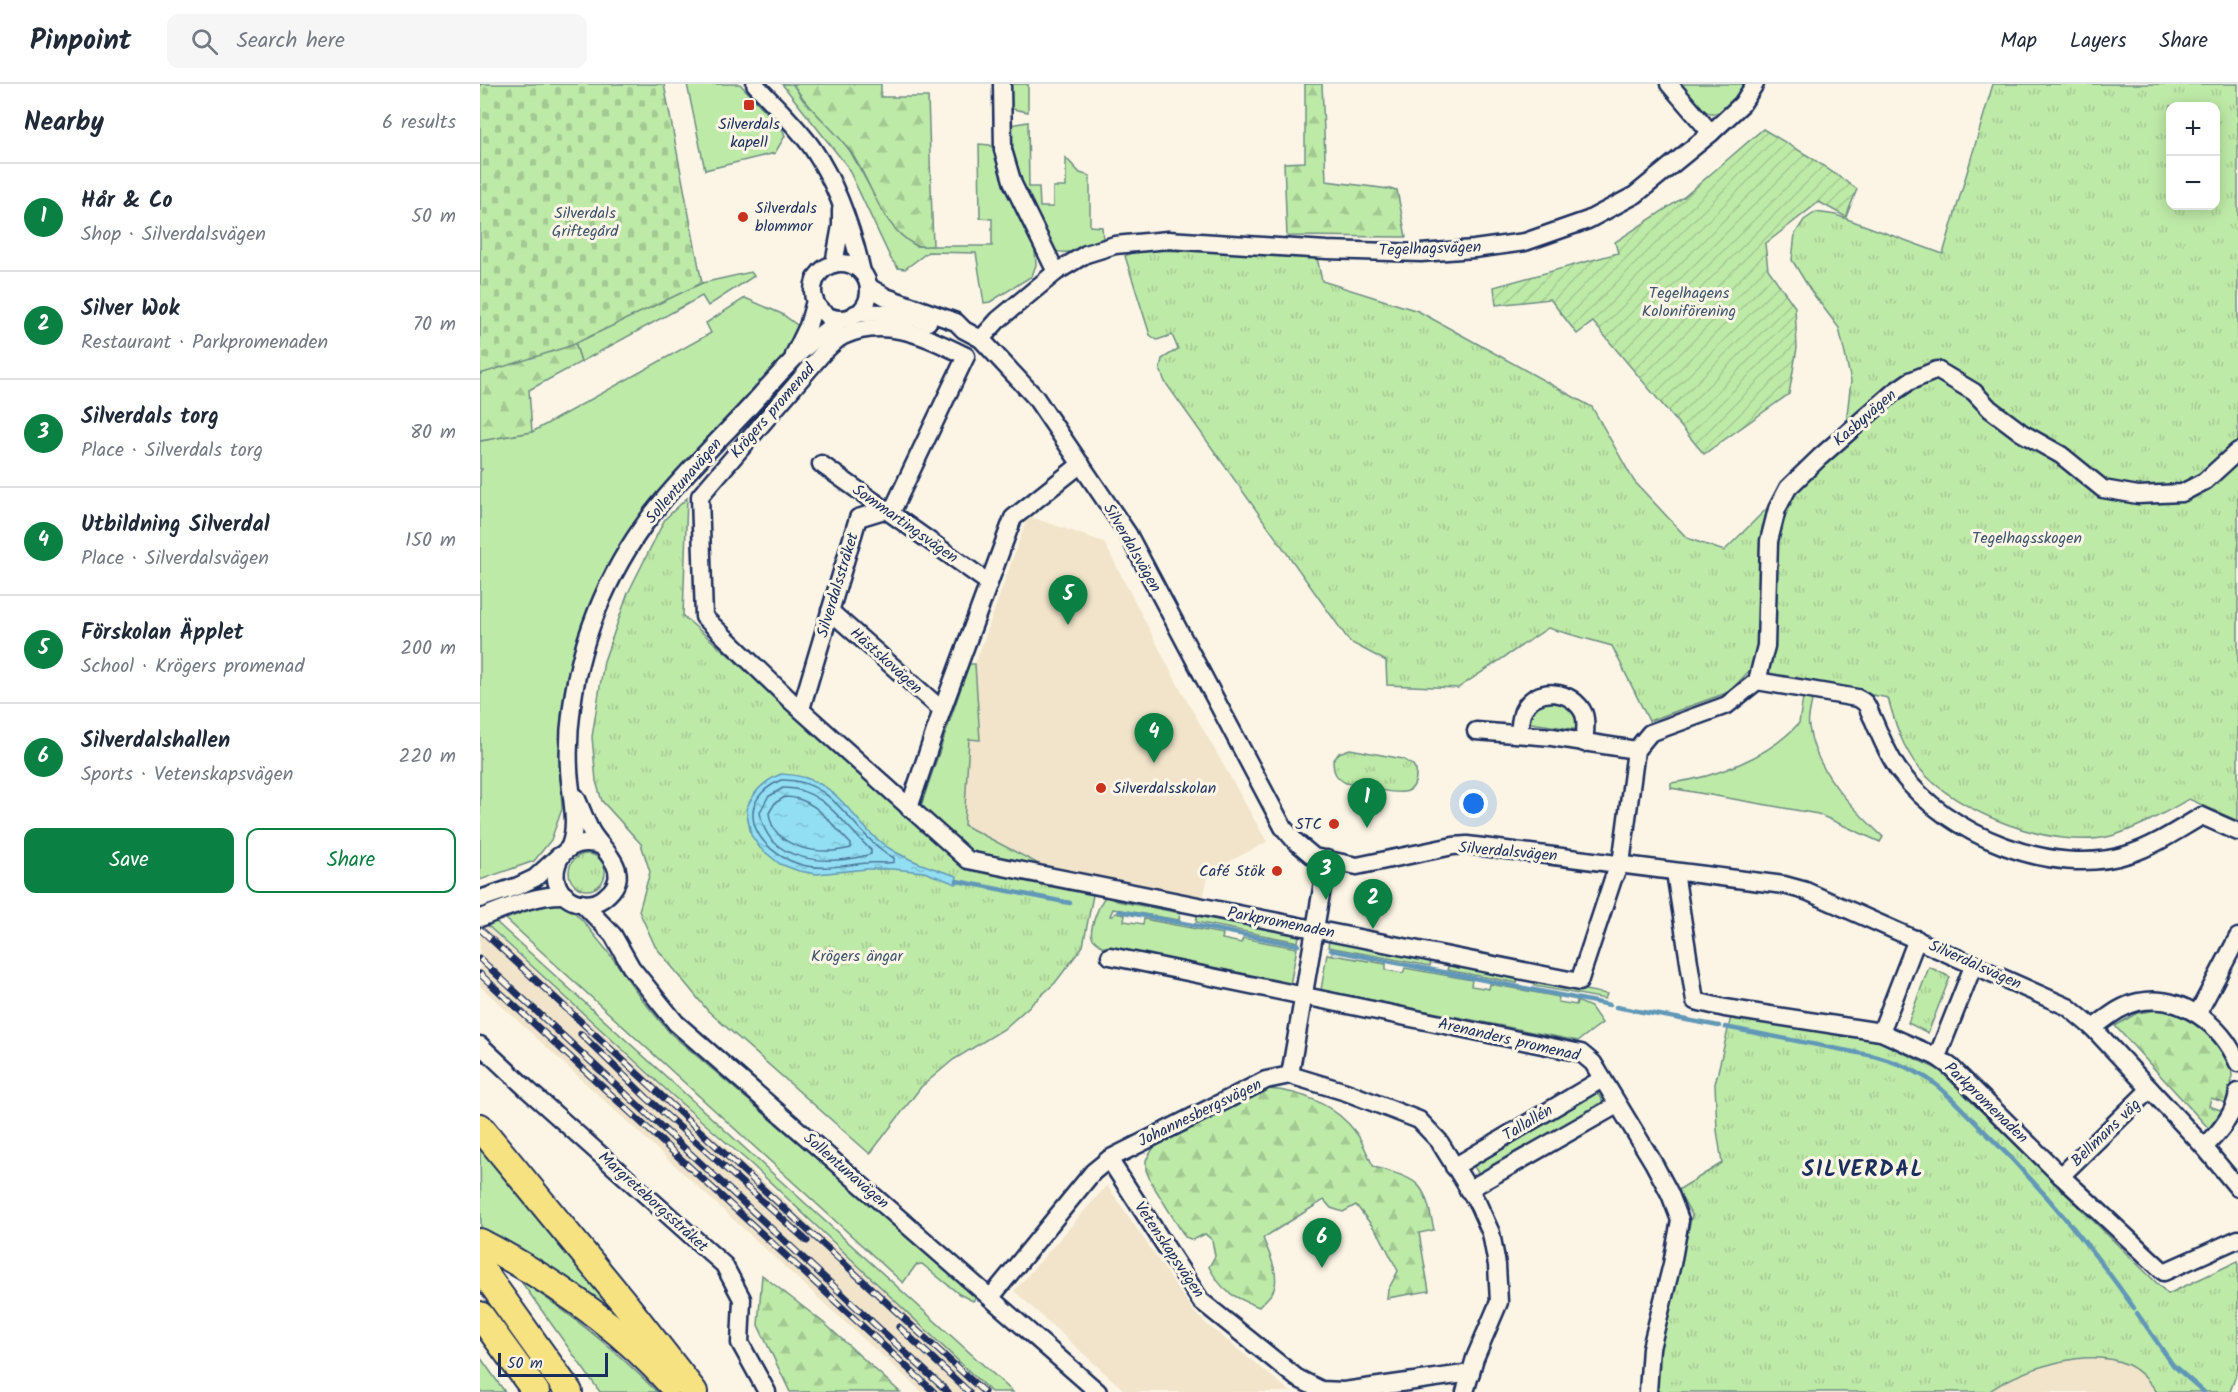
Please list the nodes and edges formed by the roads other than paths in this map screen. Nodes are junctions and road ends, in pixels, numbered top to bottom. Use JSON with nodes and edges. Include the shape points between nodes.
{"nodes":[{"id":1,"x":755,"y":84,"type":"edge"},
{"id":2,"x":1002,"y":84,"type":"edge"},
{"id":3,"x":1669,"y":84,"type":"edge"},
{"id":4,"x":1755,"y":84,"type":"edge"},
{"id":5,"x":1711,"y":133,"type":"junction"},
{"id":6,"x":841,"y":206,"type":"junction"},
{"id":7,"x":834,"y":264,"type":"junction"},
{"id":8,"x":1056,"y":272,"type":"junction"},
{"id":9,"x":866,"y":280,"type":"junction"},
{"id":10,"x":815,"y":301,"type":"junction"},
{"id":11,"x":849,"y":316,"type":"junction"},
{"id":12,"x":964,"y":330,"type":"junction"},
{"id":13,"x":981,"y":339,"type":"junction"},
{"id":14,"x":790,"y":364,"type":"junction"},
{"id":15,"x":2238,"y":451,"type":"edge"},
{"id":16,"x":821,"y":464,"type":"dead end"},
{"id":17,"x":1081,"y":464,"type":"junction"},
{"id":18,"x":886,"y":511,"type":"junction"},
{"id":19,"x":989,"y":583,"type":"junction"},
{"id":20,"x":830,"y":611,"type":"junction"},
{"id":21,"x":704,"y":617,"type":"joint"},
{"id":22,"x":1757,"y":681,"type":"junction"},
{"id":23,"x":801,"y":709,"type":"junction"},
{"id":24,"x":942,"y":710,"type":"junction"},
{"id":25,"x":1476,"y":731,"type":"dead end"},
{"id":26,"x":1519,"y":734,"type":"junction"},
{"id":27,"x":1584,"y":742,"type":"junction"},
{"id":28,"x":1636,"y":750,"type":"junction"},
{"id":29,"x":572,"y":788,"type":"junction"},
{"id":30,"x":909,"y":808,"type":"junction"},
{"id":31,"x":2238,"y":832,"type":"edge"},
{"id":32,"x":602,"y":846,"type":"junction"},
{"id":33,"x":566,"y":849,"type":"junction"},
{"id":34,"x":1328,"y":859,"type":"junction"},
{"id":35,"x":1622,"y":864,"type":"junction"},
{"id":36,"x":1675,"y":872,"type":"junction"},
{"id":37,"x":609,"y":893,"type":"junction"},
{"id":38,"x":565,"y":895,"type":"junction"},
{"id":39,"x":480,"y":899,"type":"edge"},
{"id":40,"x":582,"y":903,"type":"junction"},
{"id":41,"x":480,"y":918,"type":"edge"},
{"id":42,"x":1315,"y":930,"type":"junction"},
{"id":43,"x":613,"y":934,"type":"junction"},
{"id":44,"x":2238,"y":937,"type":"edge"},
{"id":45,"x":1917,"y":939,"type":"junction"},
{"id":46,"x":1110,"y":956,"type":"dead end"},
{"id":47,"x":1974,"y":964,"type":"junction"},
{"id":48,"x":1303,"y":995,"type":"junction"},
{"id":49,"x":2198,"y":1013,"type":"junction"},
{"id":50,"x":2093,"y":1028,"type":"junction"},
{"id":51,"x":1881,"y":1032,"type":"junction"},
{"id":52,"x":480,"y":1045,"type":"edge"},
{"id":53,"x":1937,"y":1057,"type":"junction"},
{"id":54,"x":2238,"y":1063,"type":"edge"},
{"id":55,"x":1290,"y":1075,"type":"junction"},
{"id":56,"x":1602,"y":1079,"type":"junction"},
{"id":57,"x":2150,"y":1089,"type":"junction"},
{"id":58,"x":2238,"y":1092,"type":"edge"},
{"id":59,"x":1617,"y":1105,"type":"junction"},
{"id":60,"x":480,"y":1127,"type":"edge"},
{"id":61,"x":2204,"y":1147,"type":"junction"},
{"id":62,"x":1108,"y":1159,"type":"junction"},
{"id":63,"x":1454,"y":1167,"type":"junction"},
{"id":64,"x":2061,"y":1176,"type":"junction"},
{"id":65,"x":2238,"y":1188,"type":"edge"},
{"id":66,"x":1468,"y":1190,"type":"junction"},
{"id":67,"x":2238,"y":1239,"type":"edge"},
{"id":68,"x":480,"y":1242,"type":"edge"},
{"id":69,"x":480,"y":1267,"type":"edge"},
{"id":70,"x":991,"y":1297,"type":"junction"},
{"id":71,"x":480,"y":1315,"type":"edge"},
{"id":72,"x":1471,"y":1373,"type":"junction"},
{"id":73,"x":536,"y":1392,"type":"edge"},
{"id":74,"x":569,"y":1392,"type":"edge"},
{"id":75,"x":678,"y":1392,"type":"edge"},
{"id":76,"x":694,"y":1392,"type":"edge"},
{"id":77,"x":767,"y":1392,"type":"edge"},
{"id":78,"x":1098,"y":1392,"type":"edge"},
{"id":79,"x":1466,"y":1392,"type":"edge"},
{"id":80,"x":1648,"y":1392,"type":"edge"}],
"edges":[{"from":1,"to":6,"type":"street","via":[[812,148]]},
{"from":2,"to":8,"type":"street","via":[[1003,150],[1012,184]]},
{"from":3,"to":5,"type":"street"},
{"from":4,"to":5,"type":"street","name":"Tegelhagsvägen","via":[[1742,104]]},
{"from":5,"to":8,"type":"street","name":"Tegelhagsvägen","via":[[1635,195],[1588,220],[1525,242],[1421,253],[1168,240],[1115,245],[1086,254]]},
{"from":6,"to":7,"type":"street"},
{"from":6,"to":9,"type":"street"},
{"from":7,"to":9,"type":"street","via":[[846,263]]},
{"from":7,"to":10,"type":"street","via":[[815,281]]},
{"from":8,"to":13,"type":"street","name":"Tegelhagsvägen"},
{"from":9,"to":11,"type":"street","via":[[868,297],[862,309]]},
{"from":9,"to":12,"type":"street","name":"Silverdalsvägen","via":[[886,297],[956,322]]},
{"from":10,"to":11,"type":"street","via":[[826,315]]},
{"from":10,"to":14,"type":"street","name":"Sollentunavägen"},
{"from":11,"to":12,"type":"street","name":"Silverdalsvägen","via":[[872,312],[913,316],[948,329]]},
{"from":11,"to":14,"type":"street","name":"Sollentunavägen","via":[[821,334]]},
{"from":12,"to":13,"type":"street","name":"Silverdalsvägen"},
{"from":13,"to":17,"type":"street","name":"Silverdalsvägen","via":[[1035,397]]},
{"from":14,"to":29,"type":"street","name":"Sollentunavägen","via":[[660,504],[622,559],[597,611],[579,667],[569,742]]},
{"from":15,"to":22,"type":"street","name":"Kasbyvägen","via":[[2205,482],[2182,493],[2138,495],[2103,489],[2061,455],[1990,409],[1974,392],[1937,370],[1910,381],[1820,457],[1788,488],[1777,509],[1768,541],[1766,646]]},
{"from":16,"to":18,"type":"street","name":"Sommartingsvägen"},
{"from":17,"to":19,"type":"street","via":[[1012,518]]},
{"from":17,"to":34,"type":"street","name":"Silverdalsvägen","via":[[1128,534],[1283,827],[1314,856]]},
{"from":18,"to":19,"type":"street","name":"Sommartingsvägen"},
{"from":18,"to":20,"type":"street","name":"Silverdalsstråket","via":[[858,518]]},
{"from":18,"to":21,"type":"street","name":"Krögers promenad","via":[[894,507],[966,356],[891,327],[841,337],[700,496]]},
{"from":19,"to":24,"type":"street"},
{"from":20,"to":23,"type":"street","name":"Silverdalsstråket"},
{"from":20,"to":24,"type":"street","name":"Hästskovägen"},
{"from":21,"to":23,"type":"street","name":"Parkpromenaden"},
{"from":22,"to":28,"type":"street","via":[[1727,705],[1650,733]]},
{"from":22,"to":31,"type":"street","via":[[1857,698],[1865,703],[1887,751],[1912,789],[1931,806],[1999,845],[2037,856],[2102,859],[2129,854],[2202,816]]},
{"from":23,"to":30,"type":"street","name":"Parkpromenaden"},
{"from":24,"to":30,"type":"street"},
{"from":25,"to":26,"type":"street"},
{"from":26,"to":27,"type":"street"},
{"from":26,"to":27,"type":"street","via":[[1524,709],[1536,698],[1553,693],[1565,696],[1580,709],[1585,721]]},
{"from":27,"to":28,"type":"street"},
{"from":28,"to":35,"type":"street"},
{"from":29,"to":32,"type":"street","name":"Sollentunavägen"},
{"from":29,"to":33,"type":"street","name":"Sollentunavägen","via":[[574,831]]},
{"from":30,"to":42,"type":"street","name":"Parkpromenaden","via":[[968,860]]},
{"from":32,"to":33,"type":"street","via":[[580,842]]},
{"from":32,"to":37,"type":"street","name":"Sollentunavägen","via":[[615,862],[617,873]]},
{"from":33,"to":38,"type":"street","name":"Sollentunavägen","via":[[555,870]]},
{"from":33,"to":39,"type":"street","via":[[535,878]]},
{"from":34,"to":35,"type":"street","name":"Silverdalsvägen","via":[[1357,866],[1467,845]]},
{"from":34,"to":42,"type":"street"},
{"from":35,"to":36,"type":"street","name":"Silverdalsvägen"},
{"from":35,"to":42,"type":"street","name":"Parkpromenaden","via":[[1613,879],[1579,982]]},
{"from":36,"to":45,"type":"street","name":"Silverdalsvägen","via":[[1806,891]]},
{"from":36,"to":51,"type":"street","name":"Parkpromenaden","via":[[1695,1001]]},
{"from":37,"to":40,"type":"street","via":[[601,900]]},
{"from":37,"to":43,"type":"street","name":"Sollentunavägen"},
{"from":38,"to":40,"type":"street","name":"Sollentunavägen"},
{"from":38,"to":41,"type":"street","via":[[551,895]]},
{"from":40,"to":43,"type":"street","name":"Sollentunavägen"},
{"from":42,"to":48,"type":"street"},
{"from":43,"to":70,"type":"street","name":"Sollentunavägen","via":[[631,967],[676,1023]]},
{"from":44,"to":49,"type":"street"},
{"from":45,"to":47,"type":"street","name":"Silverdalsvägen"},
{"from":45,"to":51,"type":"street"},
{"from":46,"to":48,"type":"street","name":"Arenanders promenad"},
{"from":47,"to":50,"type":"street","name":"Silverdalsvägen","via":[[2068,1007]]},
{"from":47,"to":53,"type":"street"},
{"from":48,"to":55,"type":"street"},
{"from":48,"to":56,"type":"street","name":"Arenanders promenad","via":[[1581,1053],[1593,1063]]},
{"from":49,"to":50,"type":"street","via":[[2167,1001],[2138,1002],[2119,1009]]},
{"from":49,"to":54,"type":"street","via":[[2231,1047]]},
{"from":50,"to":57,"type":"street","name":"Silverdalsvägen"},
{"from":51,"to":53,"type":"street","name":"Parkpromenaden"},
{"from":52,"to":77,"type":"street","name":"Margreteborgsstråket","via":[[724,1265],[742,1299],[740,1343]]},
{"from":53,"to":64,"type":"street","name":"Parkpromenaden"},
{"from":55,"to":62,"type":"street","name":"Johannesbergsvägen","via":[[1266,1080]]},
{"from":55,"to":63,"type":"street","via":[[1419,1120]]},
{"from":56,"to":59,"type":"street","name":"Arenanders promenad"},
{"from":56,"to":63,"type":"street","name":"Tallallén"},
{"from":57,"to":61,"type":"street","name":"Silverdalsvägen"},
{"from":57,"to":64,"type":"street","name":"Bellmans väg"},
{"from":58,"to":61,"type":"street","via":[[2226,1122]]},
{"from":59,"to":66,"type":"street","name":"Tallallén"},
{"from":59,"to":80,"type":"street","name":"Arenanders promenad","via":[[1670,1194],[1680,1220],[1652,1348]]},
{"from":60,"to":76,"type":"highway"},
{"from":61,"to":65,"type":"street","name":"Silverdalsvägen"},
{"from":62,"to":70,"type":"street","name":"Johannesbergsvägen","via":[[1093,1172]]},
{"from":62,"to":72,"type":"street","name":"Vetenskapsvägen","via":[[1202,1301],[1298,1378],[1321,1390],[1344,1391]]},
{"from":63,"to":66,"type":"street"},
{"from":64,"to":67,"type":"street","name":"Parkpromenaden","via":[[2164,1272]]},
{"from":66,"to":72,"type":"street","via":[[1491,1233],[1499,1302]]},
{"from":68,"to":75,"type":"highway","via":[[574,1299],[616,1331]]},
{"from":69,"to":74,"type":"highway"},
{"from":70,"to":78,"type":"street","name":"Sollentunavägen"},
{"from":71,"to":73,"type":"highway"},
{"from":72,"to":79,"type":"street"}]}
